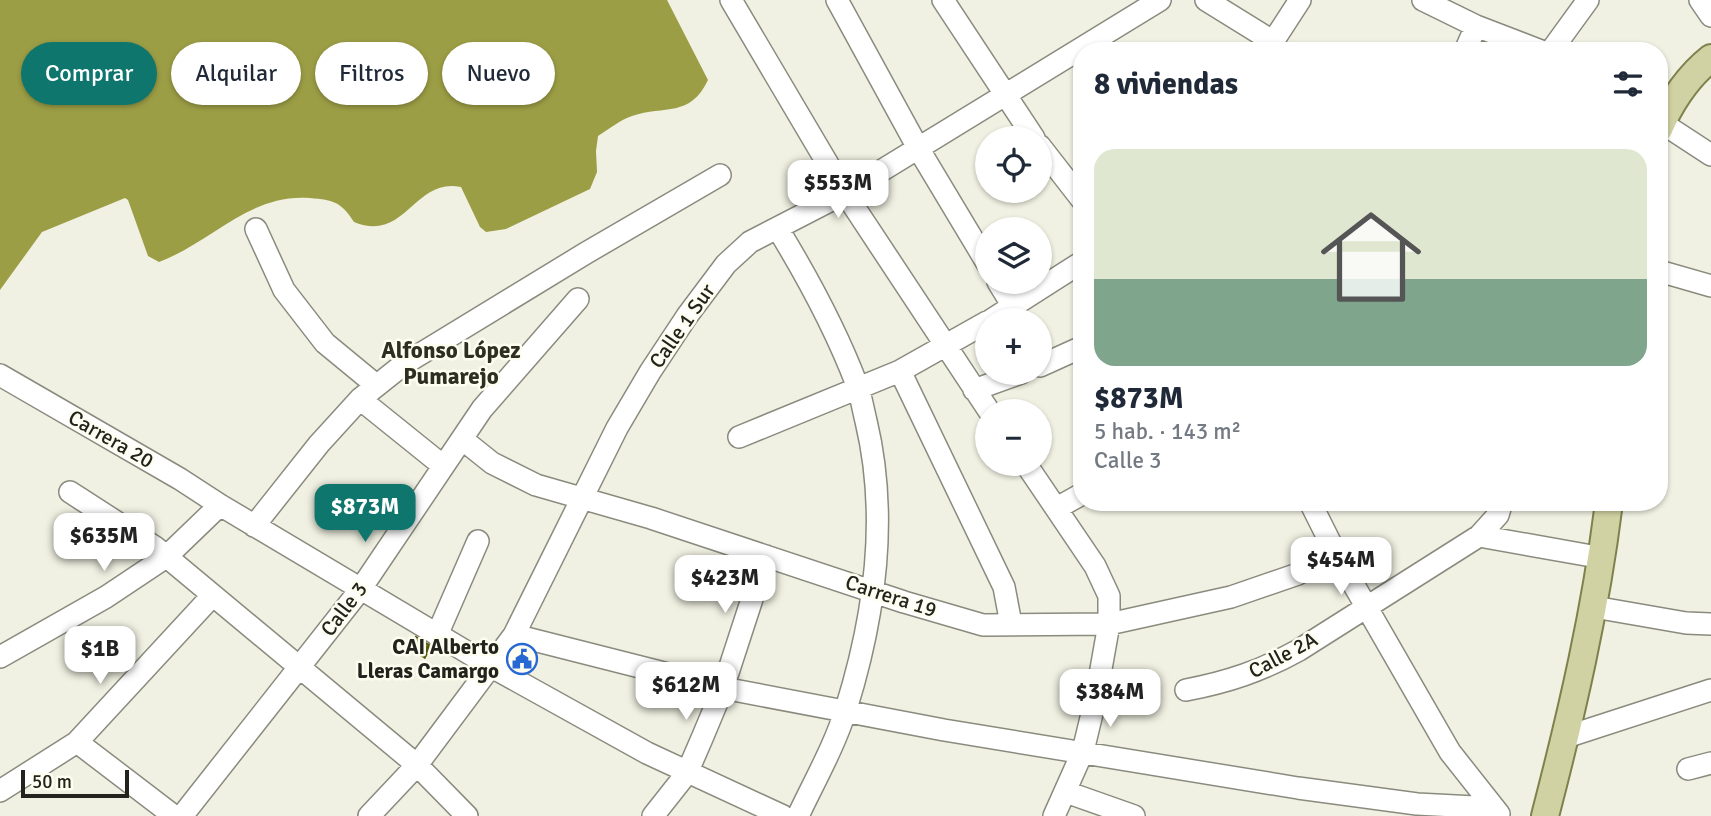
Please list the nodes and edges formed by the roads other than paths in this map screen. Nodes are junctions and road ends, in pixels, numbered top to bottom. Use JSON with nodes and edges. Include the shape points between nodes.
{"nodes":[{"id":1,"x":731,"y":0,"type":"edge"},
{"id":2,"x":837,"y":0,"type":"edge"},
{"id":3,"x":943,"y":0,"type":"edge"},
{"id":4,"x":1160,"y":0,"type":"edge"},
{"id":5,"x":1206,"y":0,"type":"edge"},
{"id":6,"x":1300,"y":0,"type":"edge"},
{"id":7,"x":1423,"y":0,"type":"edge"},
{"id":8,"x":1588,"y":0,"type":"edge"},
{"id":9,"x":1699,"y":0,"type":"edge"},
{"id":10,"x":1711,"y":16,"type":"edge"},
{"id":11,"x":1476,"y":26,"type":"junction"},
{"id":12,"x":1091,"y":42,"type":"edge"},
{"id":13,"x":1469,"y":42,"type":"edge"},
{"id":14,"x":1518,"y":42,"type":"edge"},
{"id":15,"x":1558,"y":42,"type":"edge"},
{"id":16,"x":1073,"y":53,"type":"edge"},
{"id":17,"x":1711,"y":58,"type":"edge"},
{"id":18,"x":1668,"y":94,"type":"edge"},
{"id":19,"x":1005,"y":95,"type":"junction"},
{"id":20,"x":1026,"y":126,"type":"edge"},
{"id":21,"x":1668,"y":131,"type":"edge"},
{"id":22,"x":918,"y":148,"type":"junction"},
{"id":23,"x":1711,"y":155,"type":"edge"},
{"id":24,"x":1052,"y":161,"type":"edge"},
{"id":25,"x":720,"y":175,"type":"dead end"},
{"id":26,"x":1073,"y":188,"type":"edge"},
{"id":27,"x":845,"y":193,"type":"junction"},
{"id":28,"x":257,"y":229,"type":"dead end"},
{"id":29,"x":778,"y":229,"type":"junction"},
{"id":30,"x":975,"y":243,"type":"edge"},
{"id":31,"x":1073,"y":268,"type":"edge"},
{"id":32,"x":1668,"y":274,"type":"edge"},
{"id":33,"x":1711,"y":286,"type":"edge"},
{"id":34,"x":1005,"y":294,"type":"edge"},
{"id":35,"x":578,"y":299,"type":"dead end"},
{"id":36,"x":1014,"y":308,"type":"joint"},
{"id":37,"x":975,"y":328,"type":"edge"},
{"id":38,"x":945,"y":344,"type":"junction"},
{"id":39,"x":1073,"y":351,"type":"edge"},
{"id":40,"x":1052,"y":361,"type":"edge"},
{"id":41,"x":900,"y":371,"type":"junction"},
{"id":42,"x":0,"y":375,"type":"edge"},
{"id":43,"x":988,"y":385,"type":"edge"},
{"id":44,"x":376,"y":386,"type":"junction"},
{"id":45,"x":858,"y":387,"type":"junction"},
{"id":46,"x":974,"y":390,"type":"junction"},
{"id":47,"x":980,"y":399,"type":"edge"},
{"id":48,"x":360,"y":400,"type":"junction"},
{"id":49,"x":739,"y":437,"type":"dead end"},
{"id":50,"x":462,"y":439,"type":"junction"},
{"id":51,"x":442,"y":465,"type":"junction"},
{"id":52,"x":1034,"y":476,"type":"edge"},
{"id":53,"x":70,"y":492,"type":"dead end"},
{"id":54,"x":582,"y":497,"type":"junction"},
{"id":55,"x":1073,"y":499,"type":"edge"},
{"id":56,"x":220,"y":505,"type":"junction"},
{"id":57,"x":1057,"y":508,"type":"junction"},
{"id":58,"x":1314,"y":511,"type":"edge"},
{"id":59,"x":1499,"y":511,"type":"edge"},
{"id":60,"x":1608,"y":511,"type":"edge"},
{"id":61,"x":254,"y":526,"type":"junction"},
{"id":62,"x":1479,"y":536,"type":"junction"},
{"id":63,"x":478,"y":541,"type":"dead end"},
{"id":64,"x":1335,"y":554,"type":"junction"},
{"id":65,"x":766,"y":556,"type":"junction"},
{"id":66,"x":166,"y":557,"type":"junction"},
{"id":67,"x":1602,"y":558,"type":"junction"},
{"id":68,"x":360,"y":590,"type":"junction"},
{"id":69,"x":873,"y":590,"type":"junction"},
{"id":70,"x":212,"y":596,"type":"junction"},
{"id":71,"x":1366,"y":606,"type":"junction"},
{"id":72,"x":1594,"y":607,"type":"junction"},
{"id":73,"x":1011,"y":624,"type":"junction"},
{"id":74,"x":1109,"y":624,"type":"junction"},
{"id":75,"x":1711,"y":624,"type":"edge"},
{"id":76,"x":437,"y":635,"type":"junction"},
{"id":77,"x":514,"y":635,"type":"junction"},
{"id":78,"x":2,"y":651,"type":"edge"},
{"id":79,"x":300,"y":666,"type":"junction"},
{"id":80,"x":492,"y":667,"type":"junction"},
{"id":81,"x":723,"y":688,"type":"junction"},
{"id":82,"x":1186,"y":690,"type":"dead end"},
{"id":83,"x":1711,"y":690,"type":"edge"},
{"id":84,"x":845,"y":712,"type":"junction"},
{"id":85,"x":1566,"y":737,"type":"junction"},
{"id":86,"x":77,"y":742,"type":"junction"},
{"id":87,"x":1083,"y":751,"type":"junction"},
{"id":88,"x":1711,"y":763,"type":"edge"},
{"id":89,"x":417,"y":765,"type":"junction"},
{"id":90,"x":1688,"y":769,"type":"dead end"},
{"id":91,"x":687,"y":773,"type":"junction"},
{"id":92,"x":0,"y":791,"type":"edge"},
{"id":93,"x":1066,"y":792,"type":"junction"},
{"id":94,"x":1497,"y":812,"type":"edge"},
{"id":95,"x":174,"y":816,"type":"edge"},
{"id":96,"x":182,"y":816,"type":"edge"},
{"id":97,"x":369,"y":816,"type":"edge"},
{"id":98,"x":467,"y":816,"type":"edge"},
{"id":99,"x":653,"y":816,"type":"edge"},
{"id":100,"x":783,"y":816,"type":"edge"},
{"id":101,"x":798,"y":816,"type":"edge"},
{"id":102,"x":1054,"y":816,"type":"edge"},
{"id":103,"x":1134,"y":816,"type":"edge"},
{"id":104,"x":1545,"y":816,"type":"edge"}],
"edges":[{"from":1,"to":27,"type":"street"},
{"from":2,"to":22,"type":"street"},
{"from":3,"to":19,"type":"street"},
{"from":4,"to":12,"type":"street","name":"Calle 1 Sur"},
{"from":5,"to":6,"type":"street","via":[[1269,39],[1276,37]]},
{"from":7,"to":11,"type":"street"},
{"from":8,"to":15,"type":"street"},
{"from":9,"to":10,"type":"street"},
{"from":11,"to":13,"type":"street"},
{"from":11,"to":14,"type":"street"},
{"from":16,"to":19,"type":"street","name":"Calle 1 Sur"},
{"from":17,"to":18,"type":"main road"},
{"from":19,"to":20,"type":"street"},
{"from":19,"to":22,"type":"street","name":"Calle 1 Sur"},
{"from":21,"to":23,"type":"street"},
{"from":22,"to":27,"type":"street","name":"Calle 1 Sur"},
{"from":22,"to":30,"type":"street"},
{"from":24,"to":26,"type":"street"},
{"from":25,"to":44,"type":"street","via":[[464,326]]},
{"from":27,"to":29,"type":"street","name":"Calle 1 Sur"},
{"from":27,"to":38,"type":"street"},
{"from":28,"to":44,"type":"street","via":[[284,290],[325,343]]},
{"from":29,"to":45,"type":"street","via":[[805,272]]},
{"from":29,"to":54,"type":"street","name":"Calle 1 Sur","via":[[750,242],[726,264],[687,316],[617,428]]},
{"from":31,"to":36,"type":"street"},
{"from":32,"to":33,"type":"street"},
{"from":34,"to":36,"type":"street"},
{"from":35,"to":50,"type":"street","name":"Calle 3","via":[[482,409]]},
{"from":37,"to":38,"type":"street"},
{"from":38,"to":41,"type":"street"},
{"from":38,"to":46,"type":"street"},
{"from":39,"to":40,"type":"street"},
{"from":41,"to":45,"type":"street"},
{"from":41,"to":73,"type":"street","via":[[1004,587]]},
{"from":42,"to":56,"type":"street","name":"Carrera 20"},
{"from":43,"to":46,"type":"street"},
{"from":44,"to":48,"type":"street"},
{"from":45,"to":49,"type":"street"},
{"from":45,"to":69,"type":"street","via":[[873,448],[877,496]]},
{"from":46,"to":47,"type":"street"},
{"from":48,"to":51,"type":"street"},
{"from":48,"to":61,"type":"street"},
{"from":50,"to":51,"type":"street","name":"Calle 3"},
{"from":50,"to":54,"type":"street","name":"Carrera 19","via":[[492,463],[536,485]]},
{"from":51,"to":68,"type":"street","name":"Calle 3"},
{"from":52,"to":57,"type":"street"},
{"from":53,"to":66,"type":"street"},
{"from":54,"to":65,"type":"street","name":"Carrera 19"},
{"from":54,"to":77,"type":"street","name":"Calle 1 Sur"},
{"from":55,"to":57,"type":"street"},
{"from":56,"to":61,"type":"street","name":"Carrera 20"},
{"from":56,"to":66,"type":"street"},
{"from":57,"to":74,"type":"street","via":[[1095,566],[1108,596]]},
{"from":58,"to":64,"type":"street"},
{"from":59,"to":62,"type":"street","name":"Calle 2A"},
{"from":60,"to":67,"type":"main road"},
{"from":61,"to":68,"type":"street","name":"Carrera 20"},
{"from":62,"to":67,"type":"street"},
{"from":62,"to":71,"type":"street","name":"Calle 2A"},
{"from":63,"to":76,"type":"street"},
{"from":64,"to":71,"type":"street"},
{"from":64,"to":74,"type":"street","name":"Carrera 19","via":[[1298,574],[1231,597]]},
{"from":65,"to":69,"type":"street","name":"Carrera 19"},
{"from":65,"to":81,"type":"street"},
{"from":66,"to":70,"type":"street"},
{"from":66,"to":78,"type":"street","via":[[106,597]]},
{"from":67,"to":72,"type":"main road"},
{"from":68,"to":76,"type":"street","name":"Carrera 20"},
{"from":68,"to":79,"type":"street","name":"Calle 3"},
{"from":69,"to":73,"type":"street","name":"Carrera 19","via":[[983,625]]},
{"from":69,"to":84,"type":"street"},
{"from":70,"to":79,"type":"street"},
{"from":70,"to":86,"type":"street"},
{"from":71,"to":82,"type":"street","name":"Calle 2A","via":[[1274,664],[1230,682]]},
{"from":71,"to":94,"type":"street","via":[[1450,752]]},
{"from":72,"to":75,"type":"street","via":[[1686,624]]},
{"from":72,"to":85,"type":"main road"},
{"from":73,"to":74,"type":"street","name":"Carrera 19"},
{"from":74,"to":87,"type":"street"},
{"from":76,"to":80,"type":"street","name":"Carrera 20"},
{"from":77,"to":80,"type":"street","name":"Calle 1 Sur"},
{"from":77,"to":81,"type":"street"},
{"from":79,"to":89,"type":"street"},
{"from":79,"to":96,"type":"street","name":"Calle 3"},
{"from":80,"to":89,"type":"street","name":"Calle 1 Sur"},
{"from":80,"to":91,"type":"street","name":"Carrera 20"},
{"from":81,"to":84,"type":"street"},
{"from":81,"to":91,"type":"street"},
{"from":83,"to":85,"type":"street"},
{"from":84,"to":87,"type":"street"},
{"from":84,"to":101,"type":"street"},
{"from":85,"to":104,"type":"main road"},
{"from":86,"to":92,"type":"street"},
{"from":86,"to":95,"type":"street"},
{"from":87,"to":93,"type":"street"},
{"from":87,"to":94,"type":"street","via":[[1298,788]]},
{"from":88,"to":90,"type":"street"},
{"from":89,"to":97,"type":"street","name":"Calle 1 Sur"},
{"from":89,"to":98,"type":"street"},
{"from":91,"to":99,"type":"street"},
{"from":91,"to":100,"type":"street","name":"Carrera 20"},
{"from":93,"to":102,"type":"street"},
{"from":93,"to":103,"type":"street"}]}
